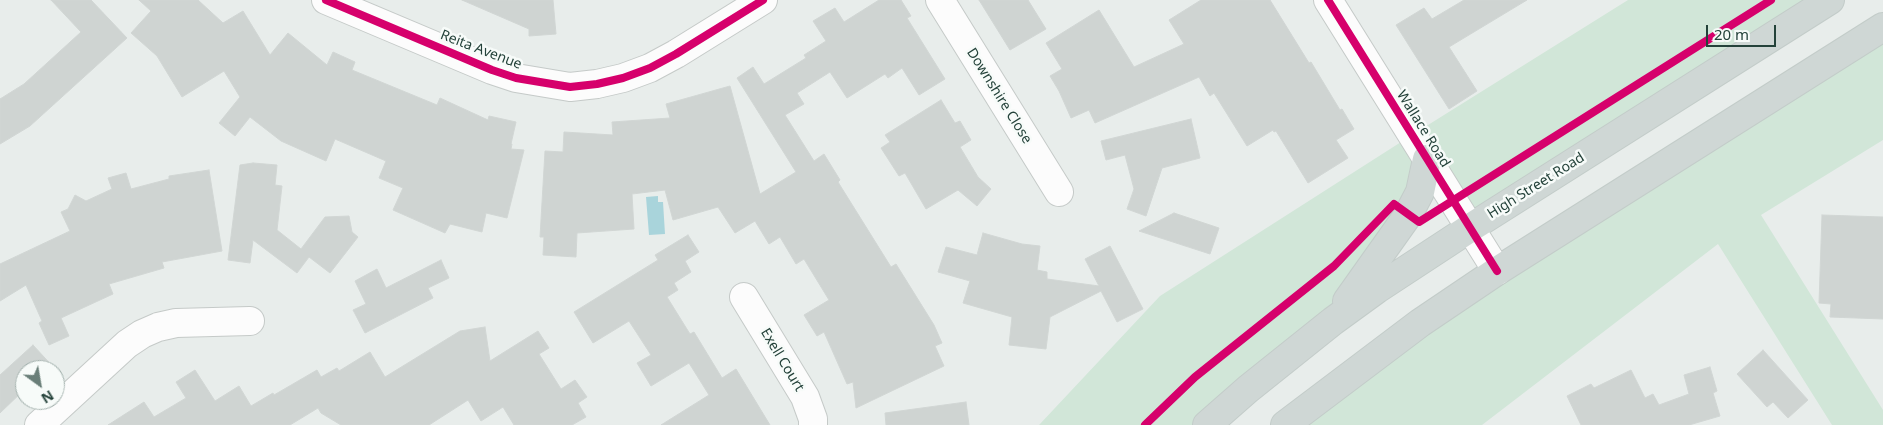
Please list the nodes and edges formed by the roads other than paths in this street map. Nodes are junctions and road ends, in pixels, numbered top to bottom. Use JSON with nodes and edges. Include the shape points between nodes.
{"nodes":[{"id":1,"x":326,"y":0,"type":"edge"},
{"id":2,"x":763,"y":0,"type":"edge"},
{"id":3,"x":940,"y":0,"type":"edge"},
{"id":4,"x":1328,"y":0,"type":"edge"},
{"id":5,"x":1830,"y":0,"type":"edge"},
{"id":6,"x":1883,"y":27,"type":"edge"},
{"id":7,"x":1427,"y":159,"type":"junction"},
{"id":8,"x":1059,"y":192,"type":"dead end"},
{"id":9,"x":1470,"y":228,"type":"junction"},
{"id":10,"x":1497,"y":271,"type":"junction"},
{"id":11,"x":744,"y":297,"type":"dead end"},
{"id":12,"x":250,"y":321,"type":"dead end"},
{"id":13,"x":1333,"y":321,"type":"junction"},
{"id":14,"x":39,"y":425,"type":"edge"},
{"id":15,"x":813,"y":425,"type":"edge"},
{"id":16,"x":1207,"y":425,"type":"edge"},
{"id":17,"x":1285,"y":425,"type":"edge"}],
"edges":[{"from":1,"to":2,"type":"street","name":"Reita Avenue","via":[[492,70],[525,80],[570,87],[623,78],[650,68]]},
{"from":3,"to":8,"type":"street","name":"Downshire Close"},
{"from":4,"to":7,"type":"street","name":"Wallace Road"},
{"from":5,"to":9,"type":"main road","name":"High Street Road"},
{"from":6,"to":10,"type":"main road"},
{"from":7,"to":9,"type":"street","name":"Wallace Road"},
{"from":7,"to":13,"type":"main road","via":[[1420,192],[1408,215]]},
{"from":9,"to":10,"type":"street","name":"Wallace Road"},
{"from":9,"to":13,"type":"main road","name":"High Street Road"},
{"from":10,"to":17,"type":"main road","via":[[1420,323]]},
{"from":11,"to":15,"type":"street","name":"Exell Court","via":[[805,397]]},
{"from":12,"to":14,"type":"street","via":[[176,323],[142,334]]},
{"from":13,"to":16,"type":"main road","name":"High Street Road"}]}
